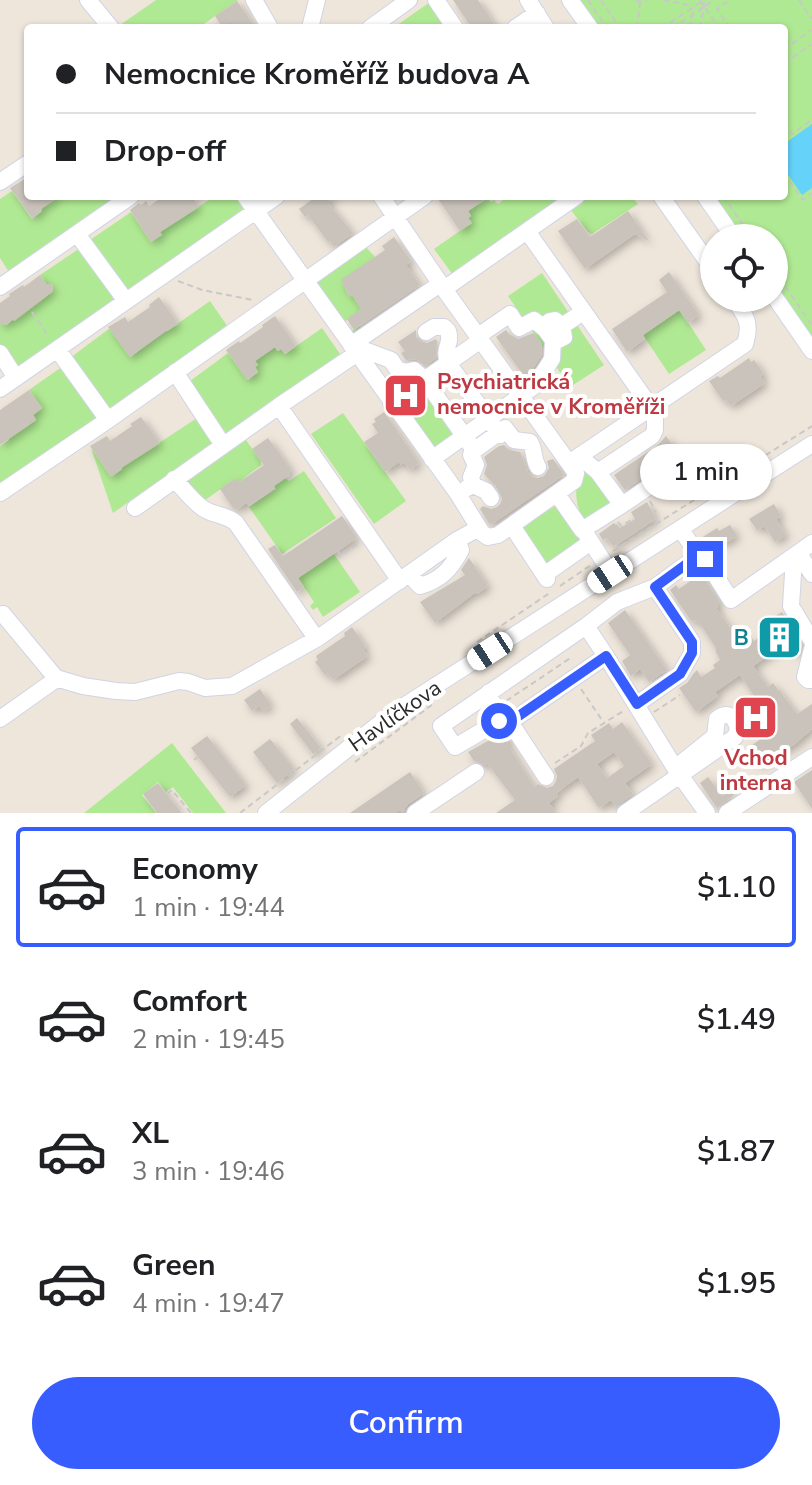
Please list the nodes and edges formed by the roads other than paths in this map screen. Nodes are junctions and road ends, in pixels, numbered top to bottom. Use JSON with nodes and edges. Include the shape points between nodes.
{"nodes":[{"id":1,"x":88,"y":0,"type":"edge"},
{"id":2,"x":254,"y":0,"type":"edge"},
{"id":3,"x":317,"y":0,"type":"edge"},
{"id":4,"x":409,"y":0,"type":"edge"},
{"id":5,"x":436,"y":0,"type":"edge"},
{"id":6,"x":570,"y":0,"type":"edge"},
{"id":7,"x":532,"y":6,"type":"edge"},
{"id":8,"x":108,"y":24,"type":"edge"},
{"id":9,"x":268,"y":24,"type":"edge"},
{"id":10,"x":311,"y":24,"type":"edge"},
{"id":11,"x":376,"y":24,"type":"edge"},
{"id":12,"x":452,"y":24,"type":"edge"},
{"id":13,"x":518,"y":24,"type":"edge"},
{"id":14,"x":543,"y":24,"type":"edge"},
{"id":15,"x":587,"y":24,"type":"edge"},
{"id":16,"x":24,"y":166,"type":"edge"},
{"id":17,"x":0,"y":182,"type":"edge"},
{"id":18,"x":125,"y":200,"type":"edge"},
{"id":19,"x":248,"y":200,"type":"edge"},
{"id":20,"x":271,"y":200,"type":"edge"},
{"id":21,"x":384,"y":200,"type":"edge"},
{"id":22,"x":419,"y":200,"type":"edge"},
{"id":23,"x":571,"y":200,"type":"edge"},
{"id":24,"x":664,"y":200,"type":"edge"},
{"id":25,"x":708,"y":200,"type":"edge"},
{"id":26,"x":256,"y":211,"type":"junction"},
{"id":27,"x":395,"y":217,"type":"junction"},
{"id":28,"x":724,"y":224,"type":"edge"},
{"id":29,"x":527,"y":231,"type":"junction"},
{"id":30,"x":77,"y":234,"type":"junction"},
{"id":31,"x":700,"y":251,"type":"edge"},
{"id":32,"x":304,"y":281,"type":"junction"},
{"id":33,"x":442,"y":286,"type":"junction"},
{"id":34,"x":0,"y":287,"type":"edge"},
{"id":35,"x":126,"y":301,"type":"junction"},
{"id":36,"x":583,"y":312,"type":"junction"},
{"id":37,"x":743,"y":312,"type":"edge"},
{"id":38,"x":785,"y":312,"type":"edge"},
{"id":39,"x":426,"y":332,"type":"dead end"},
{"id":40,"x":553,"y":332,"type":"junction"},
{"id":41,"x":480,"y":338,"type":"junction"},
{"id":42,"x":57,"y":349,"type":"junction"},
{"id":43,"x":354,"y":350,"type":"junction"},
{"id":44,"x":812,"y":351,"type":"edge"},
{"id":45,"x":0,"y":353,"type":"edge"},
{"id":46,"x":448,"y":363,"type":"junction"},
{"id":47,"x":175,"y":372,"type":"junction"},
{"id":48,"x":16,"y":378,"type":"junction"},
{"id":49,"x":425,"y":380,"type":"junction"},
{"id":50,"x":0,"y":389,"type":"edge"},
{"id":51,"x":522,"y":396,"type":"junction"},
{"id":52,"x":391,"y":403,"type":"junction"},
{"id":53,"x":279,"y":406,"type":"junction"},
{"id":54,"x":650,"y":407,"type":"junction"},
{"id":55,"x":108,"y":420,"type":"junction"},
{"id":56,"x":500,"y":432,"type":"junction"},
{"id":57,"x":812,"y":444,"type":"edge"},
{"id":58,"x":223,"y":445,"type":"junction"},
{"id":59,"x":472,"y":450,"type":"junction"},
{"id":60,"x":432,"y":459,"type":"junction"},
{"id":61,"x":575,"y":459,"type":"junction"},
{"id":62,"x":536,"y":464,"type":"dead end"},
{"id":63,"x":678,"y":467,"type":"dead end"},
{"id":64,"x":598,"y":472,"type":"junction"},
{"id":65,"x":174,"y":479,"type":"junction"},
{"id":66,"x":0,"y":493,"type":"edge"},
{"id":67,"x":458,"y":494,"type":"junction"},
{"id":68,"x":557,"y":494,"type":"junction"},
{"id":69,"x":622,"y":505,"type":"junction"},
{"id":70,"x":135,"y":508,"type":"dead end"},
{"id":71,"x":512,"y":526,"type":"junction"},
{"id":72,"x":479,"y":528,"type":"junction"},
{"id":73,"x":680,"y":529,"type":"junction"},
{"id":74,"x":594,"y":546,"type":"junction"},
{"id":75,"x":802,"y":551,"type":"edge"},
{"id":76,"x":699,"y":555,"type":"junction"},
{"id":77,"x":611,"y":573,"type":"junction"},
{"id":78,"x":812,"y":574,"type":"edge"},
{"id":79,"x":405,"y":577,"type":"junction"},
{"id":80,"x":655,"y":587,"type":"junction"},
{"id":81,"x":3,"y":614,"type":"dead end"},
{"id":82,"x":586,"y":626,"type":"junction"},
{"id":83,"x":316,"y":638,"type":"junction"},
{"id":84,"x":812,"y":641,"type":"edge"},
{"id":85,"x":812,"y":649,"type":"edge"},
{"id":86,"x":606,"y":656,"type":"junction"},
{"id":87,"x":56,"y":678,"type":"junction"},
{"id":88,"x":812,"y":680,"type":"edge"},
{"id":89,"x":492,"y":700,"type":"junction"},
{"id":90,"x":641,"y":711,"type":"junction"},
{"id":91,"x":0,"y":719,"type":"edge"},
{"id":92,"x":510,"y":722,"type":"junction"},
{"id":93,"x":710,"y":749,"type":"dead end"},
{"id":94,"x":812,"y":757,"type":"edge"},
{"id":95,"x":476,"y":772,"type":"dead end"},
{"id":96,"x":678,"y":772,"type":"junction"},
{"id":97,"x":544,"y":774,"type":"road end"},
{"id":98,"x":266,"y":813,"type":"edge"},
{"id":99,"x":415,"y":813,"type":"edge"},
{"id":100,"x":625,"y":813,"type":"edge"},
{"id":101,"x":707,"y":813,"type":"edge"},
{"id":102,"x":727,"y":813,"type":"edge"}],
"edges":[{"from":1,"to":8,"type":"street"},
{"from":2,"to":9,"type":"street"},
{"from":3,"to":10,"type":"street"},
{"from":4,"to":11,"type":"street"},
{"from":5,"to":12,"type":"street"},
{"from":6,"to":15,"type":"street"},
{"from":7,"to":13,"type":"street"},
{"from":7,"to":14,"type":"street"},
{"from":16,"to":17,"type":"street"},
{"from":18,"to":30,"type":"street"},
{"from":19,"to":26,"type":"street"},
{"from":20,"to":26,"type":"street"},
{"from":21,"to":27,"type":"street"},
{"from":22,"to":27,"type":"street"},
{"from":23,"to":29,"type":"street"},
{"from":24,"to":31,"type":"street"},
{"from":25,"to":28,"type":"street"},
{"from":26,"to":32,"type":"street"},
{"from":26,"to":35,"type":"street"},
{"from":27,"to":32,"type":"street"},
{"from":27,"to":33,"type":"street"},
{"from":29,"to":33,"type":"street"},
{"from":29,"to":36,"type":"street"},
{"from":30,"to":34,"type":"street"},
{"from":30,"to":35,"type":"street"},
{"from":32,"to":43,"type":"street"},
{"from":32,"to":47,"type":"street"},
{"from":33,"to":41,"type":"street"},
{"from":33,"to":43,"type":"street"},
{"from":35,"to":42,"type":"street"},
{"from":36,"to":40,"type":"street"},
{"from":36,"to":54,"type":"street"},
{"from":37,"to":54,"type":"street","via":[[748,319],[745,344]]},
{"from":38,"to":44,"type":"street"},
{"from":39,"to":46,"type":"street","via":[[434,327],[448,331]]},
{"from":40,"to":41,"type":"street","via":[[534,320],[519,328],[510,314]]},
{"from":40,"to":51,"type":"street","via":[[554,350],[543,380]]},
{"from":41,"to":46,"type":"street"},
{"from":41,"to":51,"type":"street"},
{"from":42,"to":48,"type":"street"},
{"from":42,"to":55,"type":"street"},
{"from":43,"to":49,"type":"street","via":[[391,360],[397,369],[414,370]]},
{"from":43,"to":52,"type":"street"},
{"from":43,"to":53,"type":"street"},
{"from":45,"to":48,"type":"street"},
{"from":46,"to":49,"type":"street"},
{"from":46,"to":56,"type":"street"},
{"from":47,"to":55,"type":"street"},
{"from":47,"to":58,"type":"street"},
{"from":48,"to":50,"type":"street"},
{"from":49,"to":52,"type":"street"},
{"from":49,"to":59,"type":"street"},
{"from":51,"to":56,"type":"street"},
{"from":51,"to":61,"type":"street"},
{"from":52,"to":60,"type":"street"},
{"from":53,"to":58,"type":"street"},
{"from":53,"to":79,"type":"street","via":[[369,537]]},
{"from":54,"to":61,"type":"street"},
{"from":54,"to":64,"type":"street","via":[[657,422],[652,436]]},
{"from":55,"to":66,"type":"street"},
{"from":56,"to":59,"type":"street"},
{"from":56,"to":62,"type":"street","via":[[530,442]]},
{"from":57,"to":73,"type":"street","name":"Havlíčkova"},
{"from":58,"to":65,"type":"street"},
{"from":59,"to":60,"type":"street"},
{"from":59,"to":67,"type":"street","via":[[471,477],[483,491]]},
{"from":60,"to":67,"type":"street"},
{"from":61,"to":64,"type":"street"},
{"from":61,"to":68,"type":"street","via":[[574,481]]},
{"from":63,"to":69,"type":"street"},
{"from":64,"to":69,"type":"street"},
{"from":65,"to":70,"type":"street"},
{"from":65,"to":83,"type":"street","via":[[207,511],[236,523]]},
{"from":67,"to":72,"type":"street"},
{"from":68,"to":71,"type":"street"},
{"from":68,"to":74,"type":"street"},
{"from":69,"to":74,"type":"street"},
{"from":71,"to":72,"type":"street","via":[[488,537]]},
{"from":71,"to":74,"type":"street","via":[[545,577]]},
{"from":72,"to":79,"type":"street"},
{"from":73,"to":76,"type":"street"},
{"from":73,"to":77,"type":"street","name":"Havlíčkova"},
{"from":74,"to":77,"type":"street"},
{"from":75,"to":76,"type":"street","via":[[731,600]]},
{"from":75,"to":78,"type":"street"},
{"from":75,"to":84,"type":"street","via":[[791,606]]},
{"from":76,"to":80,"type":"street"},
{"from":77,"to":98,"type":"street","name":"Havlíčkova","via":[[393,713]]},
{"from":79,"to":83,"type":"street"},
{"from":80,"to":82,"type":"street","via":[[617,602]]},
{"from":80,"to":90,"type":"street","via":[[692,642],[692,653],[680,674]]},
{"from":81,"to":87,"type":"street"},
{"from":82,"to":86,"type":"street"},
{"from":82,"to":89,"type":"street"},
{"from":83,"to":87,"type":"street","via":[[232,686],[205,688],[179,681],[135,692]]},
{"from":85,"to":88,"type":"street","via":[[805,677]]},
{"from":86,"to":90,"type":"street"},
{"from":86,"to":92,"type":"street","via":[[574,671]]},
{"from":87,"to":91,"type":"street"},
{"from":89,"to":92,"type":"street"},
{"from":89,"to":92,"type":"street","via":[[441,726],[455,747],[499,721]]},
{"from":90,"to":96,"type":"street"},
{"from":92,"to":97,"type":"street"},
{"from":93,"to":96,"type":"street"},
{"from":94,"to":102,"type":"street"},
{"from":95,"to":99,"type":"street"},
{"from":96,"to":100,"type":"street"},
{"from":96,"to":101,"type":"street"}]}
